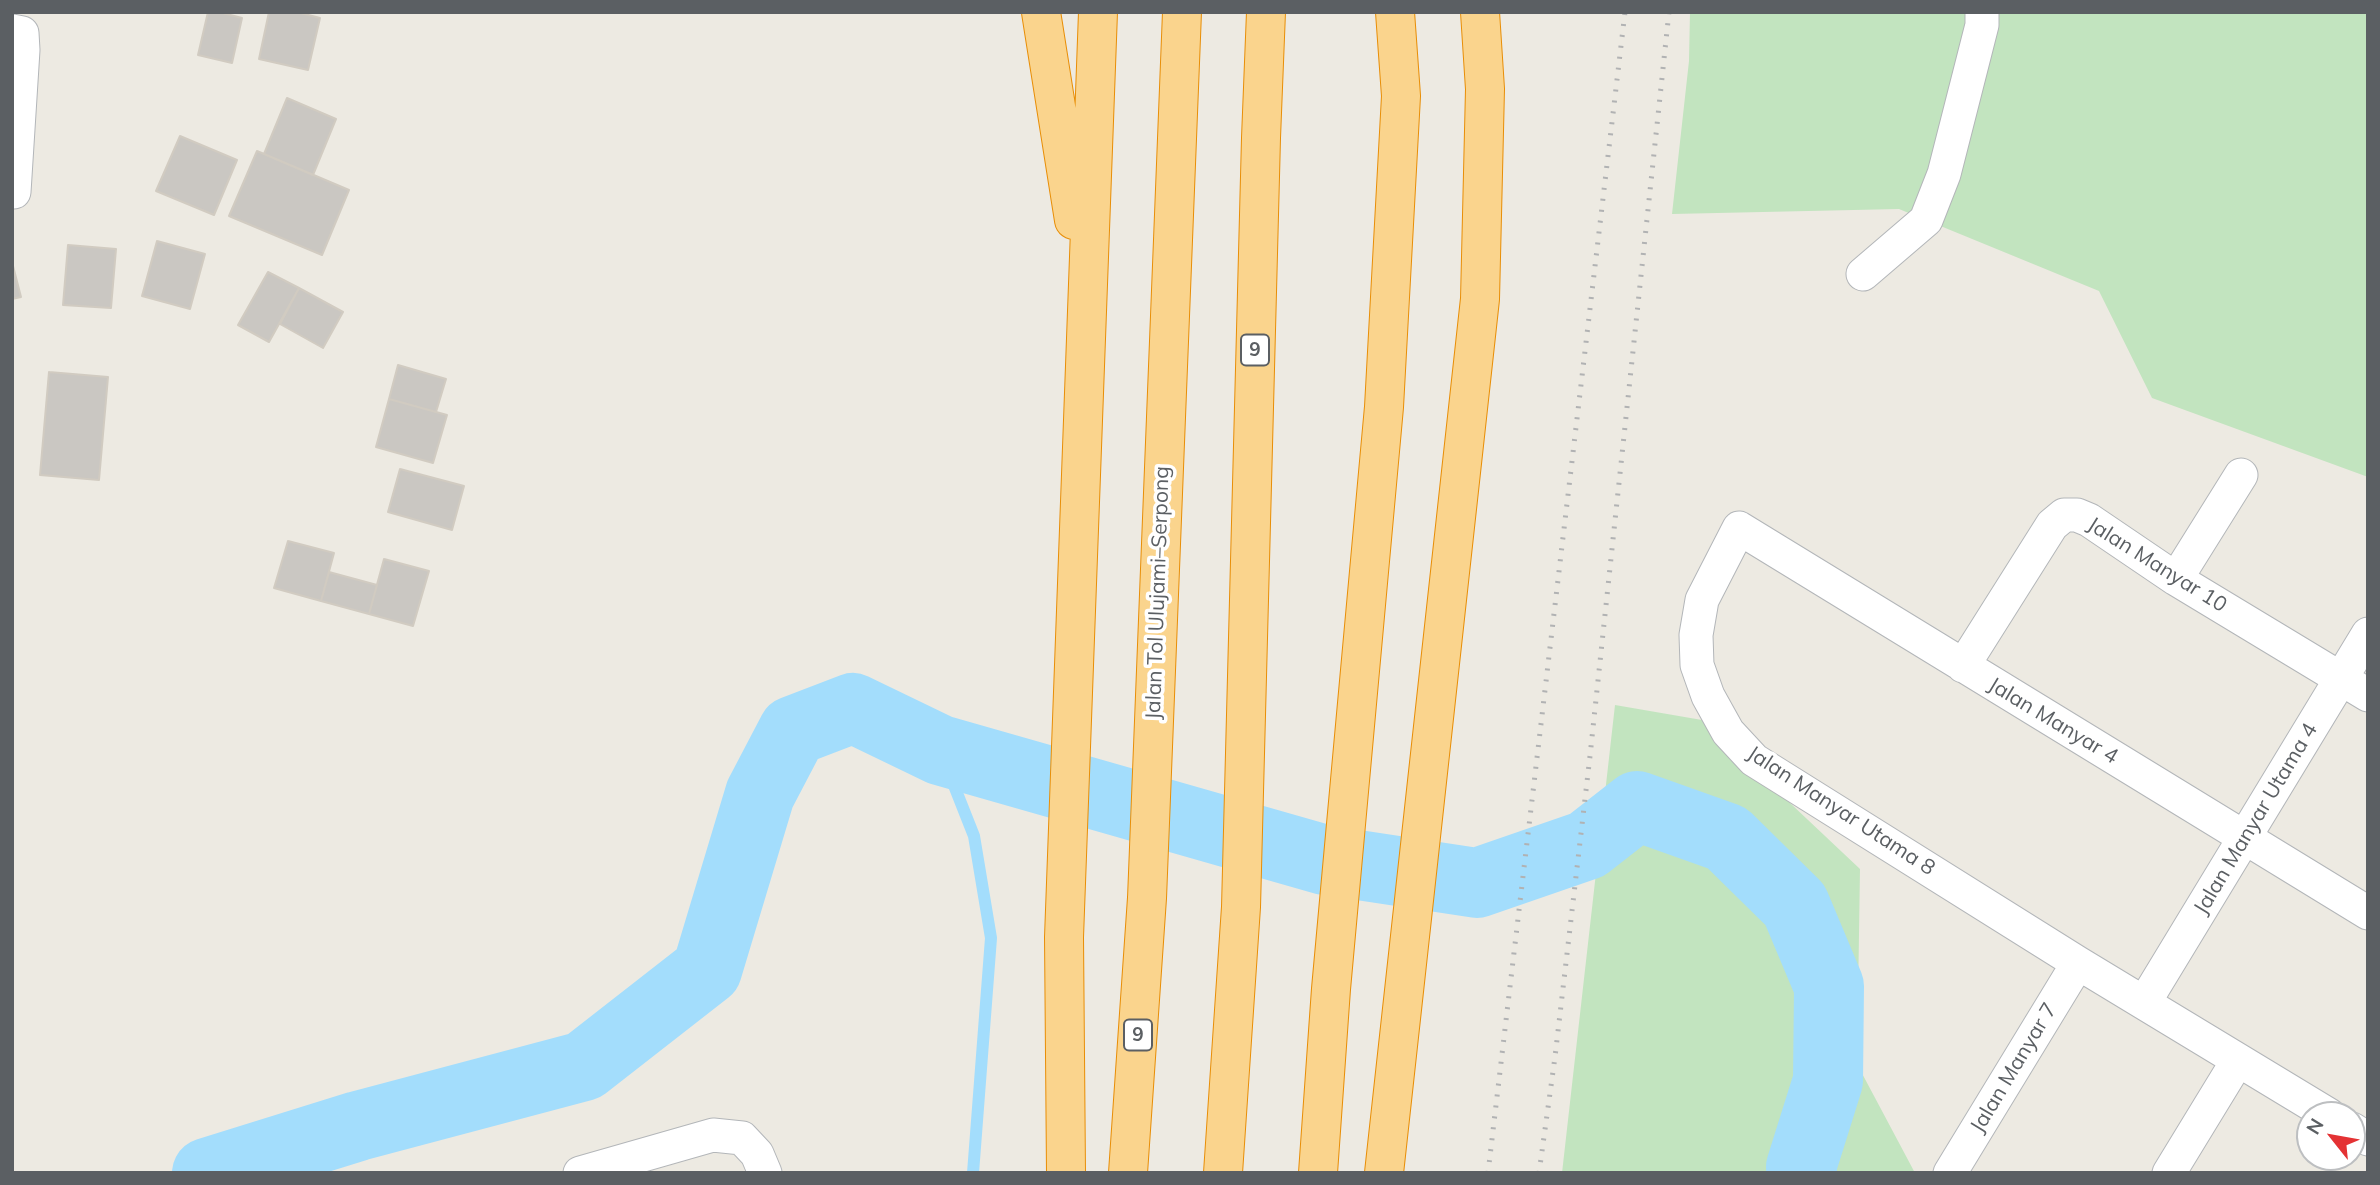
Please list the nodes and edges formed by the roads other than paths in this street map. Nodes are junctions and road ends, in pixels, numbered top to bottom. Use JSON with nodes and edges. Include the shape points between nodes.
{"nodes":[{"id":1,"x":1041,"y":12,"type":"edge"},
{"id":2,"x":1098,"y":12,"type":"edge"},
{"id":3,"x":1182,"y":12,"type":"edge"},
{"id":4,"x":1266,"y":12,"type":"edge"},
{"id":5,"x":1395,"y":12,"type":"edge"},
{"id":6,"x":1480,"y":12,"type":"edge"},
{"id":7,"x":1982,"y":12,"type":"edge"},
{"id":8,"x":20,"y":26,"type":"edge"},
{"id":9,"x":13,"y":192,"type":"edge"},
{"id":10,"x":1863,"y":274,"type":"dead end"},
{"id":11,"x":1087,"y":305,"type":"junction"},
{"id":12,"x":2241,"y":475,"type":"dead end"},
{"id":13,"x":1739,"y":528,"type":"joint"},
{"id":14,"x":2176,"y":579,"type":"junction"},
{"id":15,"x":2368,"y":634,"type":"edge"},
{"id":16,"x":1963,"y":666,"type":"junction"},
{"id":17,"x":2354,"y":687,"type":"edge"},
{"id":18,"x":2244,"y":837,"type":"junction"},
{"id":19,"x":2368,"y":913,"type":"edge"},
{"id":20,"x":2078,"y":963,"type":"junction"},
{"id":21,"x":2144,"y":1003,"type":"junction"},
{"id":22,"x":2238,"y":1060,"type":"junction"},
{"id":23,"x":2306,"y":1101,"type":"edge"},
{"id":24,"x":580,"y":1173,"type":"edge"},
{"id":25,"x":765,"y":1173,"type":"edge"},
{"id":26,"x":1066,"y":1173,"type":"edge"},
{"id":27,"x":1128,"y":1173,"type":"edge"},
{"id":28,"x":1223,"y":1173,"type":"edge"},
{"id":29,"x":1318,"y":1173,"type":"edge"},
{"id":30,"x":1384,"y":1173,"type":"edge"},
{"id":31,"x":1950,"y":1173,"type":"edge"},
{"id":32,"x":2169,"y":1173,"type":"edge"}],
"edges":[{"from":1,"to":11,"type":"highway"},
{"from":2,"to":11,"type":"highway"},
{"from":3,"to":27,"type":"highway","name":"Jalan Tol Ulujami–Serpong","number":"9","via":[[1147,898]]},
{"from":4,"to":28,"type":"highway","number":"9","via":[[1241,907]]},
{"from":5,"to":29,"type":"highway","via":[[1400,110],[1384,408]]},
{"from":6,"to":30,"type":"highway","via":[[1485,89],[1480,299]]},
{"from":7,"to":10,"type":"street","via":[[1944,174],[1926,220]]},
{"from":8,"to":9,"type":"street","via":[[23,50]]},
{"from":11,"to":26,"type":"highway","via":[[1064,937]]},
{"from":12,"to":14,"type":"street"},
{"from":13,"to":16,"type":"street","name":"Jalan Manyar 4"},
{"from":13,"to":20,"type":"street","name":"Jalan Manyar Utama 8","via":[[1702,600],[1696,635],[1697,665],[1728,732],[1754,760]]},
{"from":14,"to":16,"type":"street","name":"Jalan Manyar 10","via":[[2089,520],[2064,515],[2052,525]]},
{"from":14,"to":17,"type":"street","name":"Jalan Manyar 10"},
{"from":15,"to":17,"type":"street","name":"Jalan Manyar Utama 4"},
{"from":16,"to":18,"type":"street","name":"Jalan Manyar 4"},
{"from":17,"to":18,"type":"street","name":"Jalan Manyar Utama 4"},
{"from":18,"to":19,"type":"street","name":"Jalan Manyar 4"},
{"from":18,"to":21,"type":"street","name":"Jalan Manyar Utama 4"},
{"from":20,"to":21,"type":"street","name":"Jalan Manyar Utama 8"},
{"from":20,"to":31,"type":"street","name":"Jalan Manyar 7"},
{"from":21,"to":22,"type":"street","name":"Jalan Manyar Utama 8"},
{"from":22,"to":23,"type":"street","name":"Jalan Manyar Utama 8"},
{"from":22,"to":32,"type":"street"},
{"from":24,"to":25,"type":"street","via":[[713,1135],[742,1138],[757,1154]]}]}
